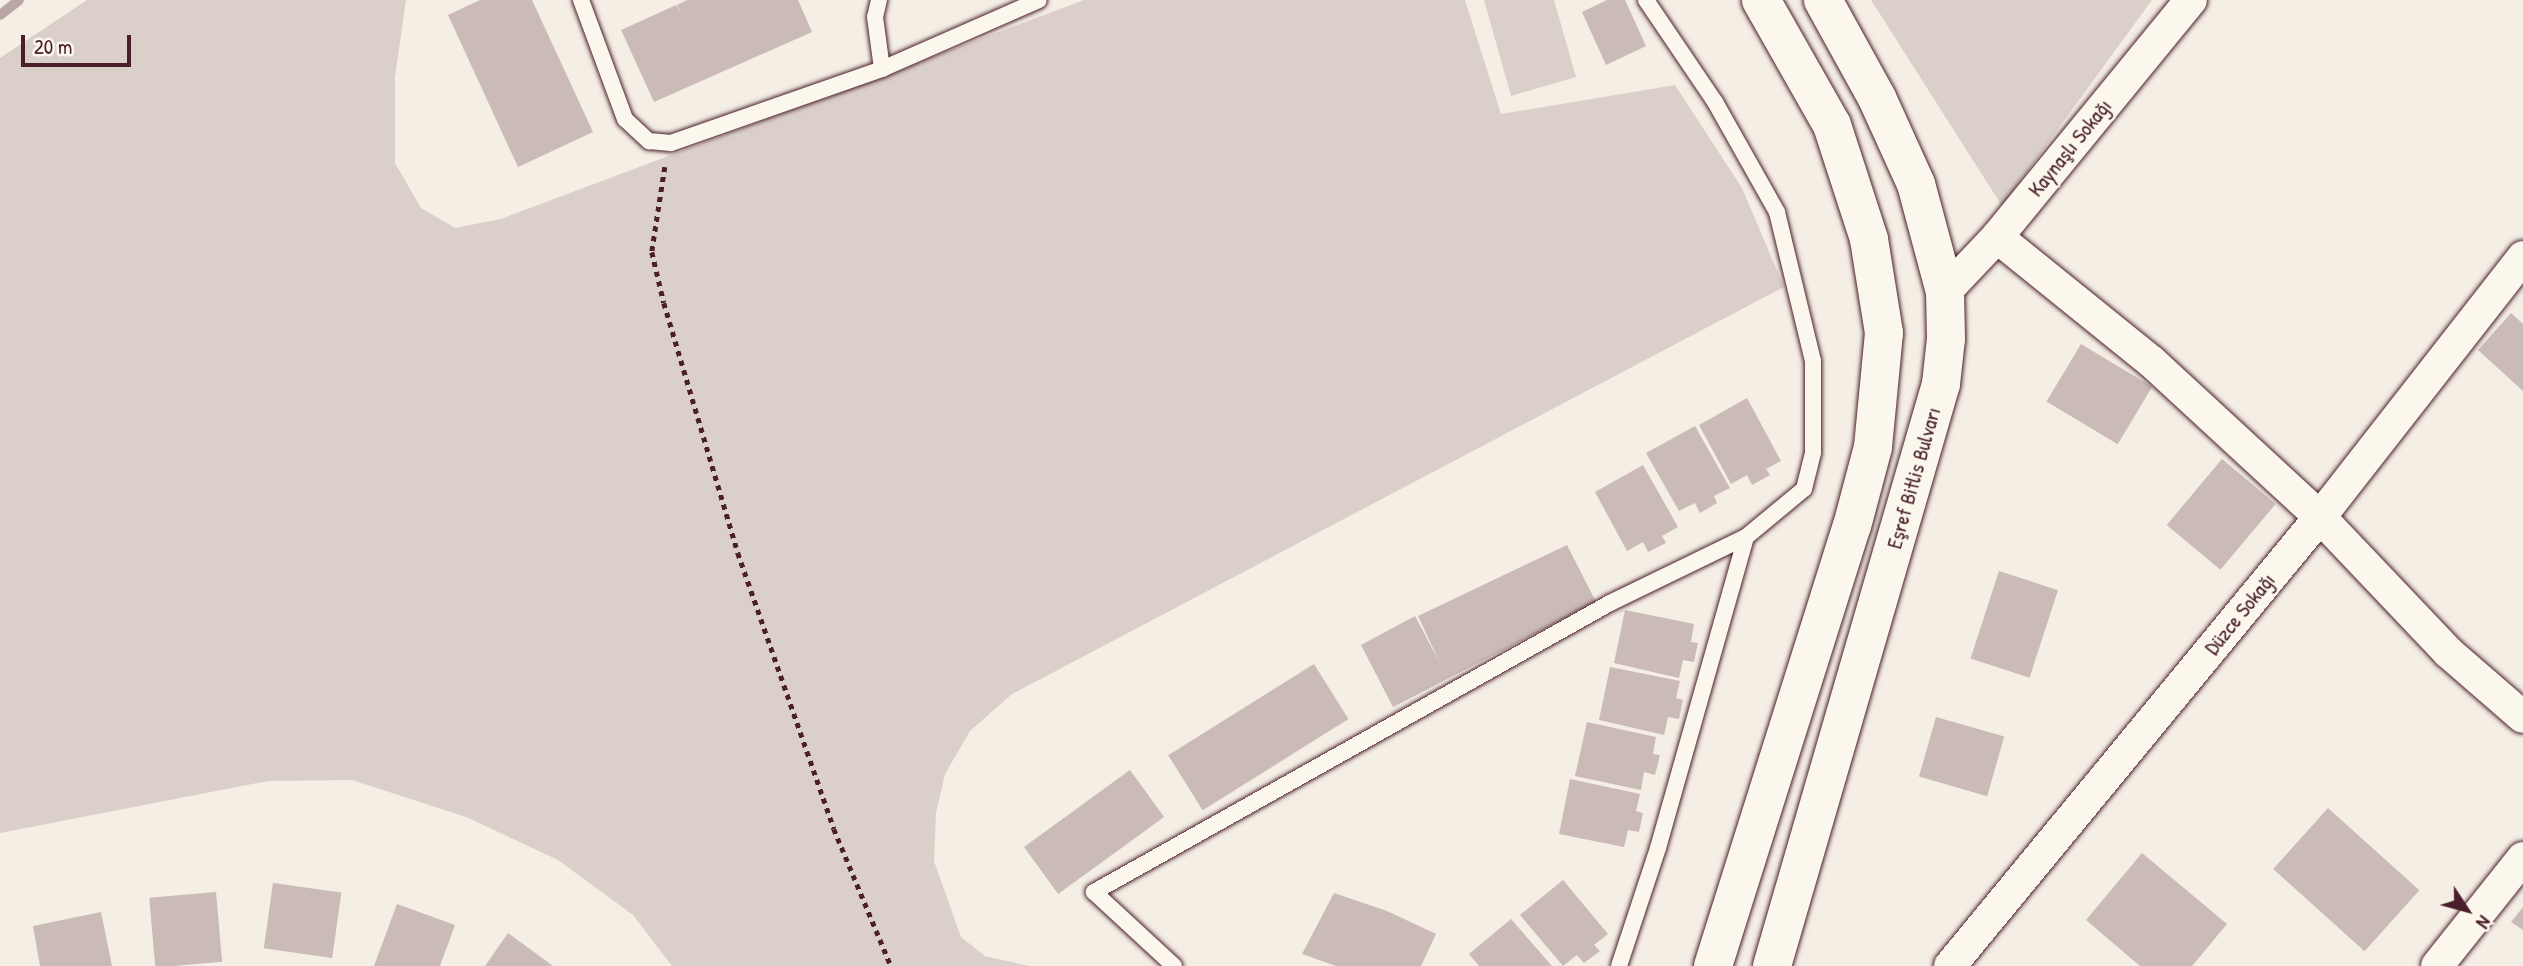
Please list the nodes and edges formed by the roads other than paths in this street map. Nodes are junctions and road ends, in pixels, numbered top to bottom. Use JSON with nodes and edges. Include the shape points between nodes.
{"nodes":[{"id":1,"x":581,"y":0,"type":"edge"},
{"id":2,"x":879,"y":0,"type":"edge"},
{"id":3,"x":1039,"y":0,"type":"edge"},
{"id":4,"x":1646,"y":0,"type":"edge"},
{"id":5,"x":1761,"y":0,"type":"edge"},
{"id":6,"x":1823,"y":0,"type":"edge"},
{"id":7,"x":2192,"y":0,"type":"edge"},
{"id":8,"x":882,"y":69,"type":"junction"},
{"id":9,"x":1997,"y":237,"type":"junction"},
{"id":10,"x":2523,"y":257,"type":"edge"},
{"id":11,"x":1945,"y":292,"type":"junction"},
{"id":12,"x":2320,"y":517,"type":"junction"},
{"id":13,"x":1746,"y":537,"type":"junction"},
{"id":14,"x":2523,"y":717,"type":"edge"},
{"id":15,"x":2523,"y":858,"type":"edge"},
{"id":16,"x":1174,"y":966,"type":"edge"},
{"id":17,"x":1619,"y":966,"type":"edge"},
{"id":18,"x":1713,"y":966,"type":"edge"},
{"id":19,"x":1772,"y":966,"type":"edge"},
{"id":20,"x":1950,"y":966,"type":"edge"},
{"id":21,"x":2437,"y":966,"type":"edge"}],
"edges":[{"from":1,"to":8,"type":"lane","via":[[625,120],[649,141],[671,143]]},
{"from":2,"to":8,"type":"lane","via":[[876,17]]},
{"from":3,"to":8,"type":"lane"},
{"from":4,"to":13,"type":"lane","via":[[1715,102],[1777,212],[1813,362],[1813,452],[1804,489]]},
{"from":5,"to":18,"type":"main road","via":[[1832,125],[1869,239],[1884,346],[1873,447],[1852,526]]},
{"from":6,"to":11,"type":"main road","name":"Eşref Bitlis Bulvarı","via":[[1877,98],[1916,184]]},
{"from":7,"to":9,"type":"street","name":"Kaynaşlı Sokağı"},
{"from":9,"to":11,"type":"street","name":"Kaynaşlı Sokağı"},
{"from":9,"to":12,"type":"street","via":[[2152,362]]},
{"from":10,"to":12,"type":"street","name":"Düzce Sokağı"},
{"from":11,"to":19,"type":"main road","name":"Eşref Bitlis Bulvarı","via":[[1941,384]]},
{"from":12,"to":14,"type":"street","via":[[2448,652]]},
{"from":12,"to":20,"type":"street","name":"Düzce Sokağı"},
{"from":13,"to":16,"type":"lane","via":[[1610,603],[1094,892]]},
{"from":13,"to":17,"type":"lane","via":[[1658,848]]},
{"from":15,"to":21,"type":"street"}]}
